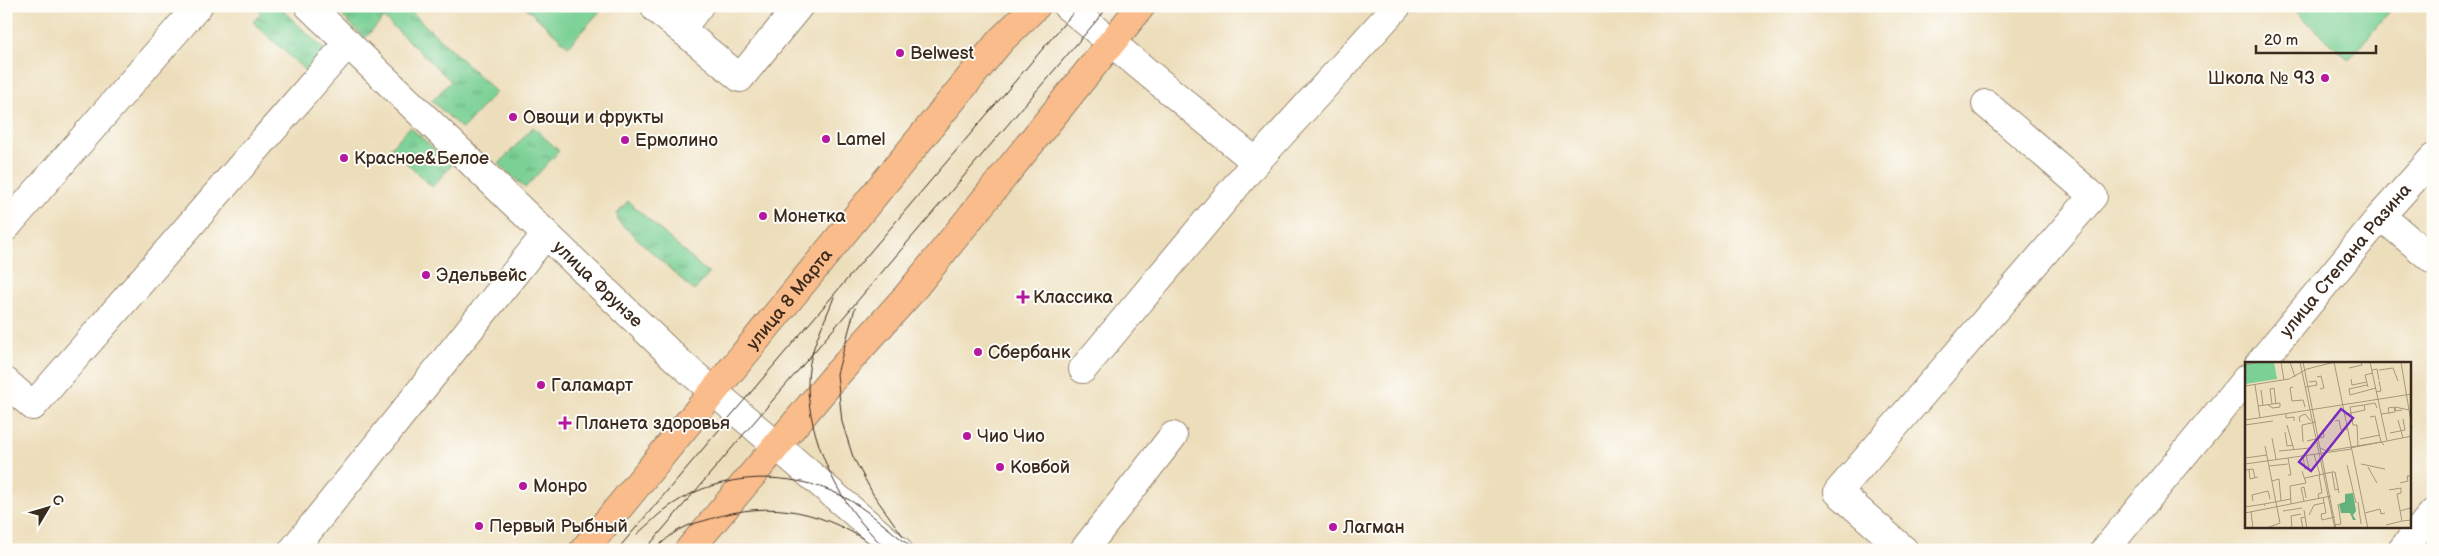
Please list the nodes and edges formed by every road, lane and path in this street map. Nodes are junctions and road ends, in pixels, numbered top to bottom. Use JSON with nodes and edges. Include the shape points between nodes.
{"nodes":[{"id":1,"x":198,"y":6,"type":"edge"},
{"id":2,"x":309,"y":6,"type":"edge"},
{"id":3,"x":700,"y":6,"type":"edge"},
{"id":4,"x":799,"y":6,"type":"edge"},
{"id":5,"x":1036,"y":6,"type":"edge"},
{"id":6,"x":1067,"y":6,"type":"edge"},
{"id":7,"x":1141,"y":6,"type":"edge"},
{"id":8,"x":1396,"y":6,"type":"edge"},
{"id":9,"x":656,"y":9,"type":"dead end"},
{"id":10,"x":681,"y":29,"type":"junction"},
{"id":11,"x":1112,"y":42,"type":"junction"},
{"id":12,"x":348,"y":43,"type":"junction"},
{"id":13,"x":1986,"y":104,"type":"dead end"},
{"id":14,"x":2433,"y":158,"type":"edge"},
{"id":15,"x":1256,"y":162,"type":"junction"},
{"id":16,"x":2381,"y":216,"type":"junction"},
{"id":17,"x":6,"y":227,"type":"edge"},
{"id":18,"x":546,"y":234,"type":"junction"},
{"id":19,"x":2433,"y":260,"type":"edge"},
{"id":20,"x":2261,"y":362,"type":"edge"},
{"id":21,"x":1083,"y":369,"type":"dead end"},
{"id":22,"x":2245,"y":380,"type":"edge"},
{"id":23,"x":6,"y":382,"type":"edge"},
{"id":24,"x":714,"y":392,"type":"junction"},
{"id":25,"x":1173,"y":436,"type":"dead end"},
{"id":26,"x":777,"y":446,"type":"junction"},
{"id":27,"x":2433,"y":513,"type":"edge"},
{"id":28,"x":293,"y":550,"type":"edge"},
{"id":29,"x":584,"y":550,"type":"edge"},
{"id":30,"x":689,"y":550,"type":"edge"},
{"id":31,"x":898,"y":550,"type":"edge"},
{"id":32,"x":1084,"y":550,"type":"edge"},
{"id":33,"x":1904,"y":550,"type":"edge"},
{"id":34,"x":2105,"y":550,"type":"edge"},
{"id":35,"x":2402,"y":550,"type":"edge"}],
"edges":[{"from":1,"to":17,"type":"street"},
{"from":2,"to":12,"type":"street","name":"улица Фрунзе"},
{"from":3,"to":10,"type":"street"},
{"from":4,"to":10,"type":"street","via":[[740,78]]},
{"from":5,"to":24,"type":"main road","name":"улица 8 Марта","via":[[1001,40]]},
{"from":6,"to":11,"type":"street"},
{"from":7,"to":11,"type":"main road"},
{"from":8,"to":15,"type":"street"},
{"from":9,"to":10,"type":"street"},
{"from":11,"to":15,"type":"street"},
{"from":11,"to":26,"type":"main road","via":[[908,295]]},
{"from":12,"to":18,"type":"street","name":"улица Фрунзе"},
{"from":12,"to":23,"type":"street","via":[[33,406]]},
{"from":13,"to":33,"type":"street","via":[[2093,196],[1838,492]]},
{"from":14,"to":16,"type":"street","name":"улица Степана Разина"},
{"from":15,"to":21,"type":"street"},
{"from":16,"to":19,"type":"street"},
{"from":16,"to":20,"type":"street","name":"улица Степана Разина"},
{"from":18,"to":24,"type":"street","name":"улица Фрунзе"},
{"from":18,"to":28,"type":"street"},
{"from":22,"to":34,"type":"street"},
{"from":24,"to":26,"type":"street","name":"улица Фрунзе"},
{"from":24,"to":29,"type":"main road","name":"улица 8 Марта"},
{"from":25,"to":32,"type":"street"},
{"from":26,"to":30,"type":"main road"},
{"from":26,"to":31,"type":"street","name":"улица Фрунзе"},
{"from":27,"to":35,"type":"street"}]}
